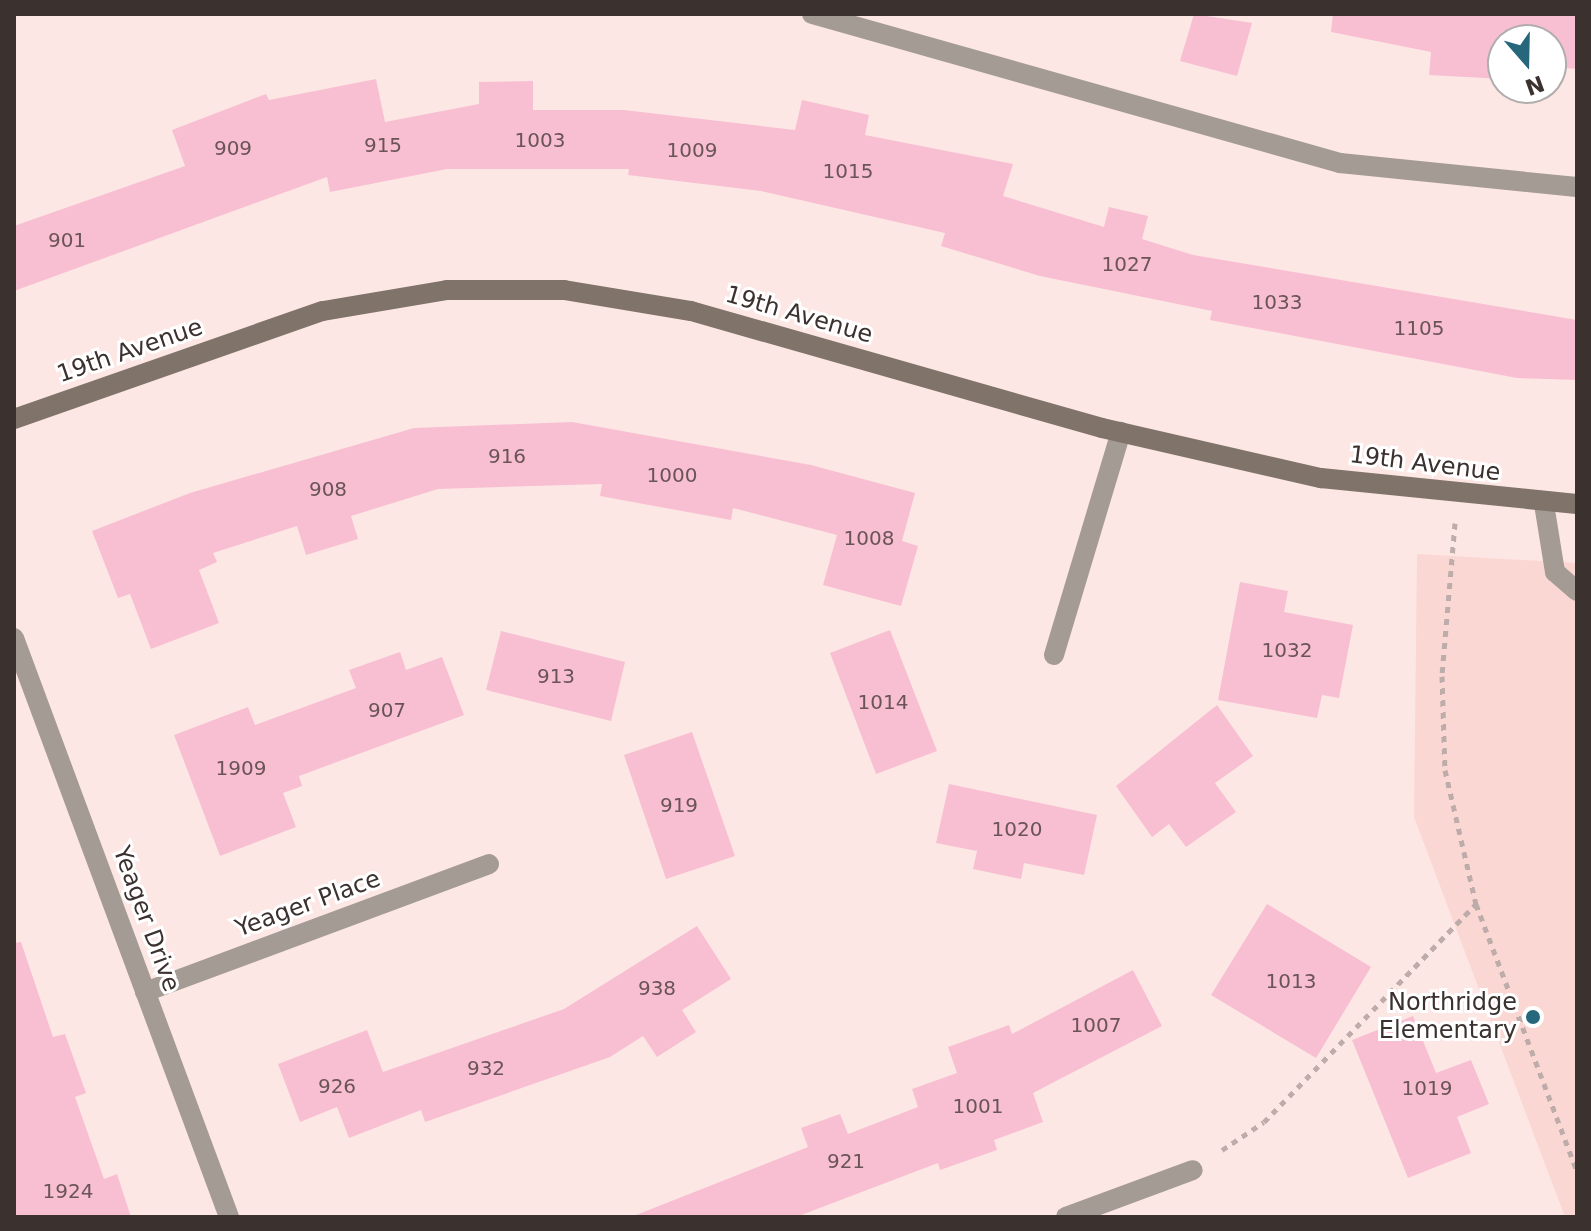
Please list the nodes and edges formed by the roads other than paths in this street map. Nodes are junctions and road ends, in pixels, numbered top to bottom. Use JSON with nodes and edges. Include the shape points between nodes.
{"nodes":[{"id":1,"x":812,"y":14,"type":"edge"},
{"id":2,"x":1577,"y":187,"type":"edge"},
{"id":3,"x":14,"y":419,"type":"edge"},
{"id":4,"x":1121,"y":432,"type":"junction"},
{"id":5,"x":1544,"y":504,"type":"junction"},
{"id":6,"x":1577,"y":504,"type":"edge"},
{"id":7,"x":1577,"y":591,"type":"edge"},
{"id":8,"x":14,"y":638,"type":"edge"},
{"id":9,"x":1054,"y":655,"type":"dead end"},
{"id":10,"x":489,"y":864,"type":"dead end"},
{"id":11,"x":145,"y":992,"type":"junction"},
{"id":12,"x":1193,"y":1170,"type":"road end"},
{"id":13,"x":229,"y":1217,"type":"edge"},
{"id":14,"x":1066,"y":1217,"type":"edge"}],
"edges":[{"from":1,"to":2,"type":"street","via":[[1340,163]]},
{"from":3,"to":4,"type":"street","name":"19th Avenue","via":[[323,311],[447,290],[564,290],[691,311]]},
{"from":4,"to":5,"type":"street","name":"19th Avenue","via":[[1321,478]]},
{"from":4,"to":9,"type":"street"},
{"from":5,"to":6,"type":"street","name":"19th Avenue"},
{"from":5,"to":7,"type":"street","via":[[1555,572]]},
{"from":8,"to":11,"type":"street","name":"Yeager Drive"},
{"from":10,"to":11,"type":"street","name":"Yeager Place"},
{"from":11,"to":13,"type":"street","name":"Yeager Drive"},
{"from":12,"to":14,"type":"street"}]}
